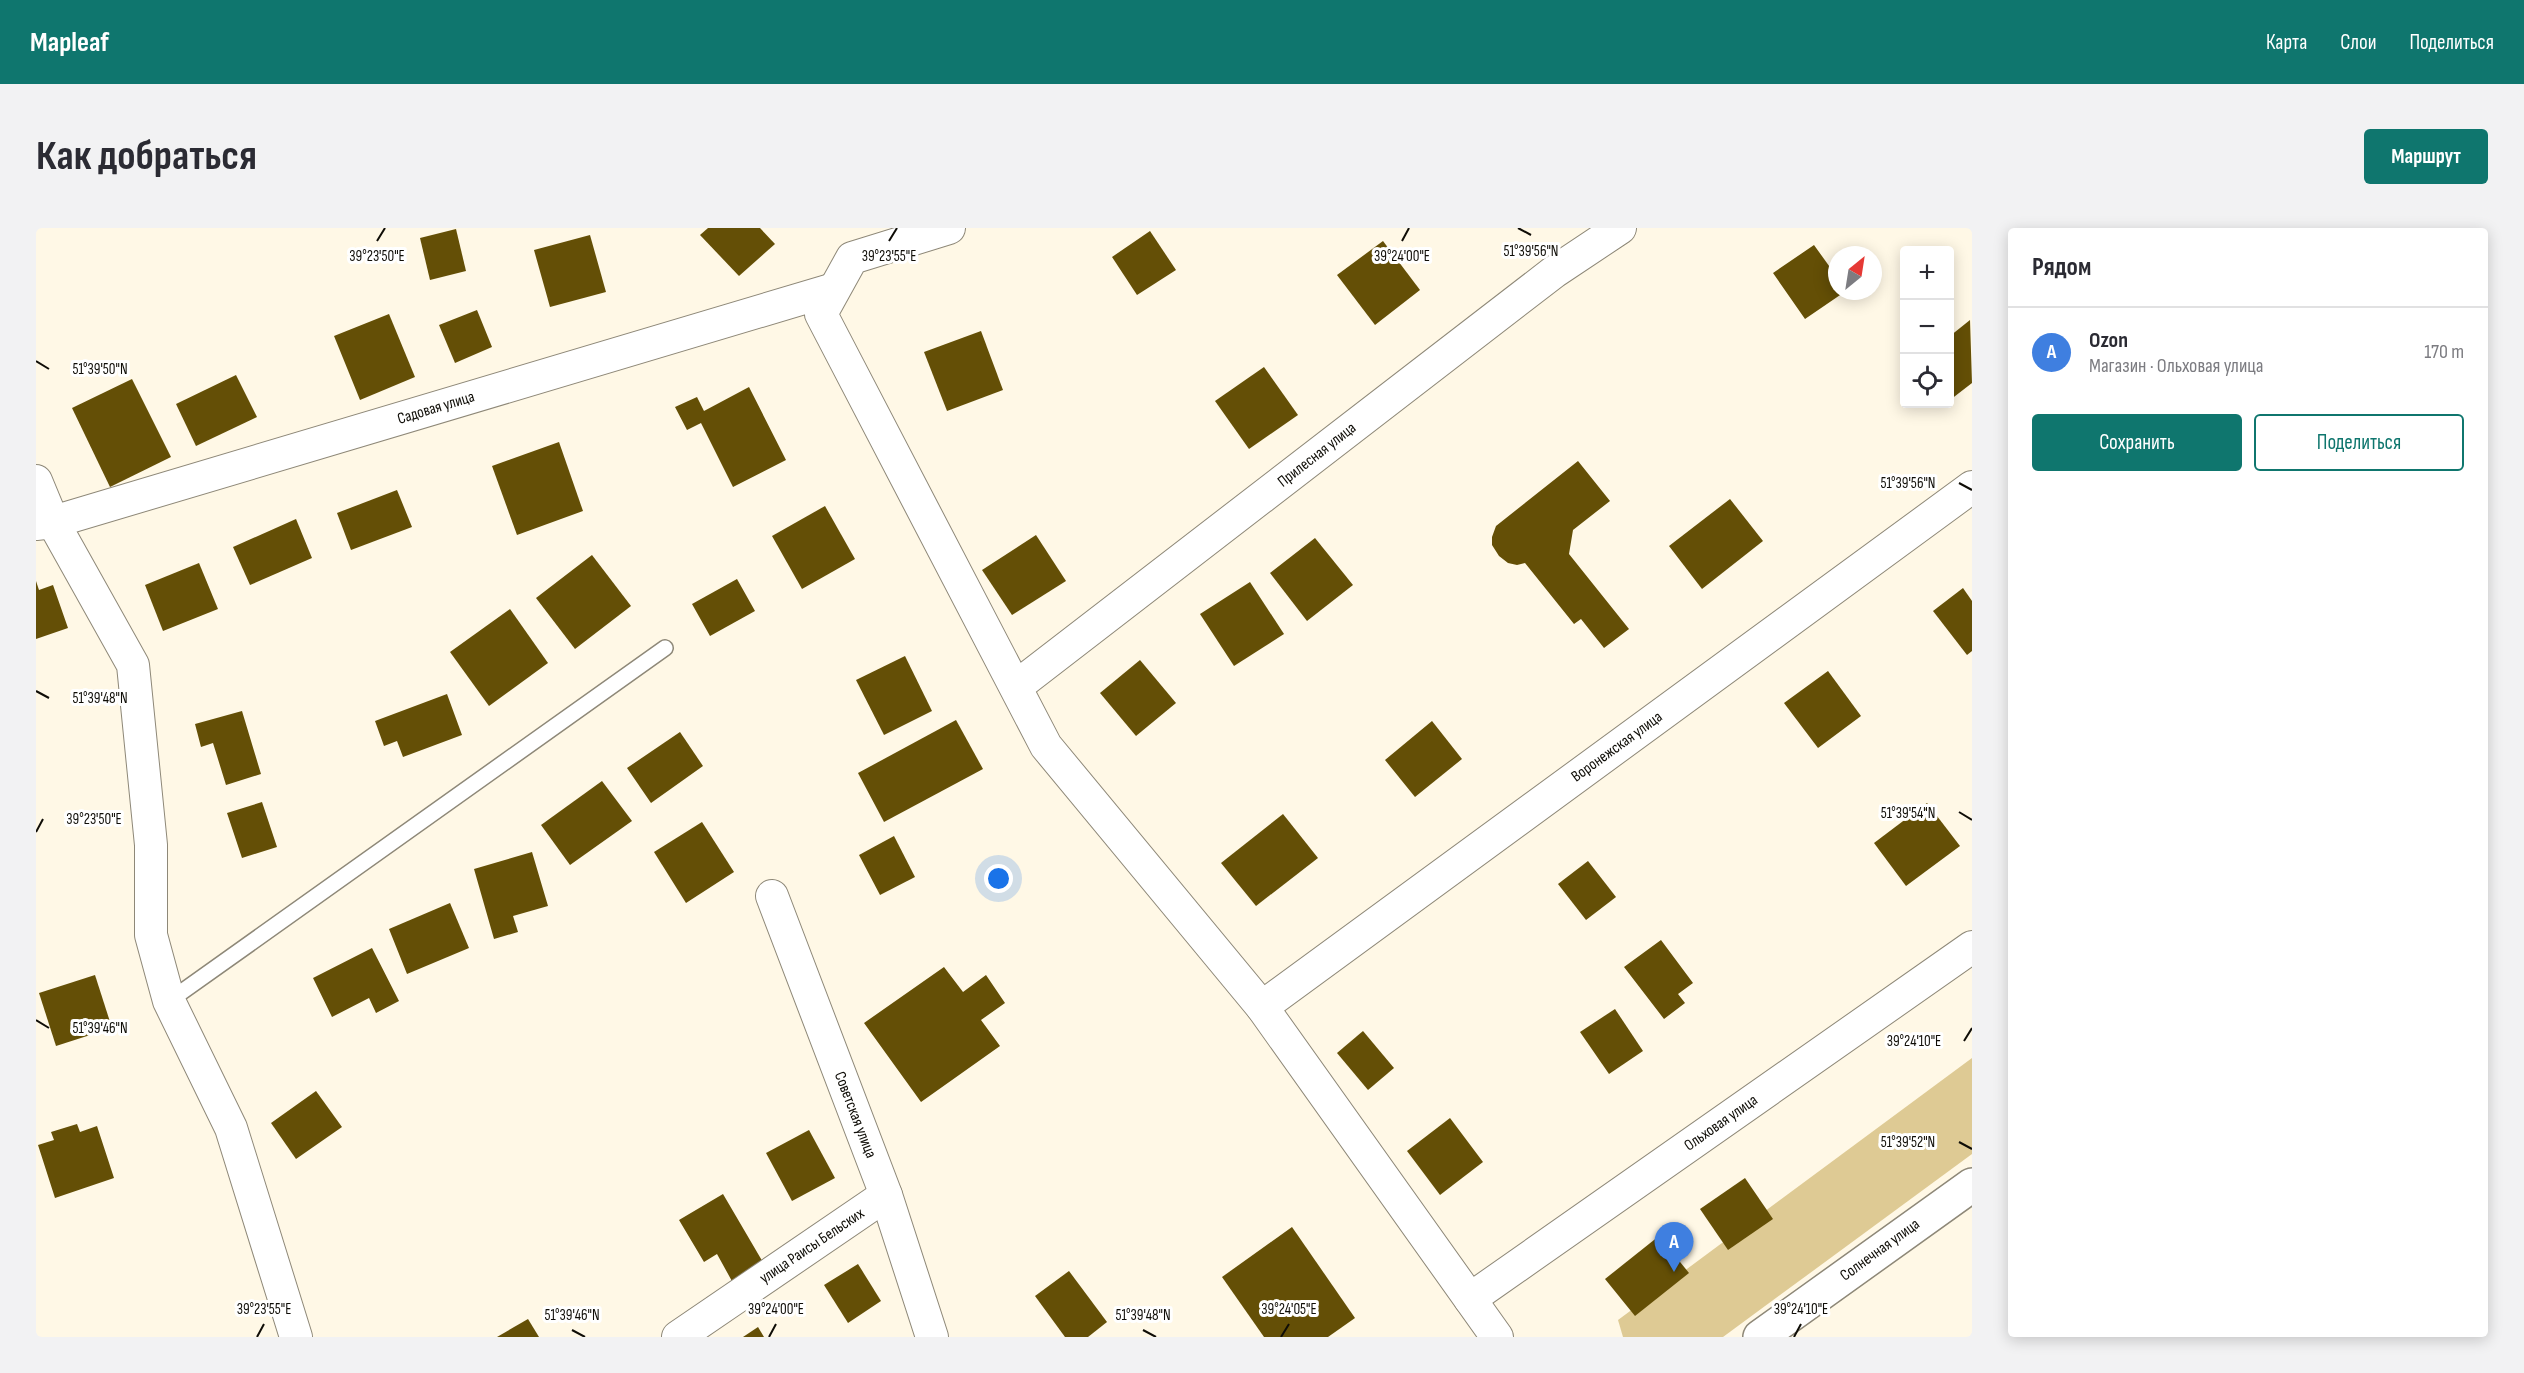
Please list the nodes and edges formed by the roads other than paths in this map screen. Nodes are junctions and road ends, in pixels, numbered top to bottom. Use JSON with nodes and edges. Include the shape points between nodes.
{"nodes":[{"id":1,"x":949,"y":228,"type":"edge"},
{"id":2,"x":1620,"y":228,"type":"edge"},
{"id":3,"x":834,"y":290,"type":"junction"},
{"id":4,"x":36,"y":481,"type":"edge"},
{"id":5,"x":1972,"y":487,"type":"edge"},
{"id":6,"x":44,"y":523,"type":"edge"},
{"id":7,"x":665,"y":648,"type":"dead end"},
{"id":8,"x":1017,"y":686,"type":"junction"},
{"id":9,"x":772,"y":896,"type":"dead end"},
{"id":10,"x":1972,"y":947,"type":"edge"},
{"id":11,"x":169,"y":1000,"type":"junction"},
{"id":12,"x":1262,"y":1007,"type":"junction"},
{"id":13,"x":1972,"y":1185,"type":"edge"},
{"id":14,"x":886,"y":1195,"type":"junction"},
{"id":15,"x":1470,"y":1299,"type":"junction"},
{"id":16,"x":296,"y":1337,"type":"edge"},
{"id":17,"x":678,"y":1337,"type":"edge"},
{"id":18,"x":932,"y":1337,"type":"edge"},
{"id":19,"x":1497,"y":1337,"type":"edge"},
{"id":20,"x":1760,"y":1337,"type":"edge"}],
"edges":[{"from":1,"to":3,"type":"street","via":[[852,258]]},
{"from":2,"to":8,"type":"street","name":"Прилесная улица","via":[[1554,272]]},
{"from":3,"to":6,"type":"street","name":"Садовая улица"},
{"from":3,"to":8,"type":"street","via":[[821,314]]},
{"from":4,"to":6,"type":"street"},
{"from":5,"to":12,"type":"street","name":"Воронежская улица"},
{"from":6,"to":11,"type":"street","via":[[133,665],[151,845],[151,936]]},
{"from":7,"to":11,"type":"lane"},
{"from":8,"to":12,"type":"street","via":[[1046,746]]},
{"from":9,"to":14,"type":"street","name":"Советская улица"},
{"from":10,"to":15,"type":"street","name":"Ольховая улица"},
{"from":11,"to":16,"type":"street","via":[[231,1128]]},
{"from":12,"to":15,"type":"street"},
{"from":13,"to":20,"type":"street","name":"Солнечная улица"},
{"from":14,"to":17,"type":"street","name":"улица Раисы Бельских"},
{"from":14,"to":18,"type":"street","name":"Советская улица"},
{"from":15,"to":19,"type":"street"}]}
